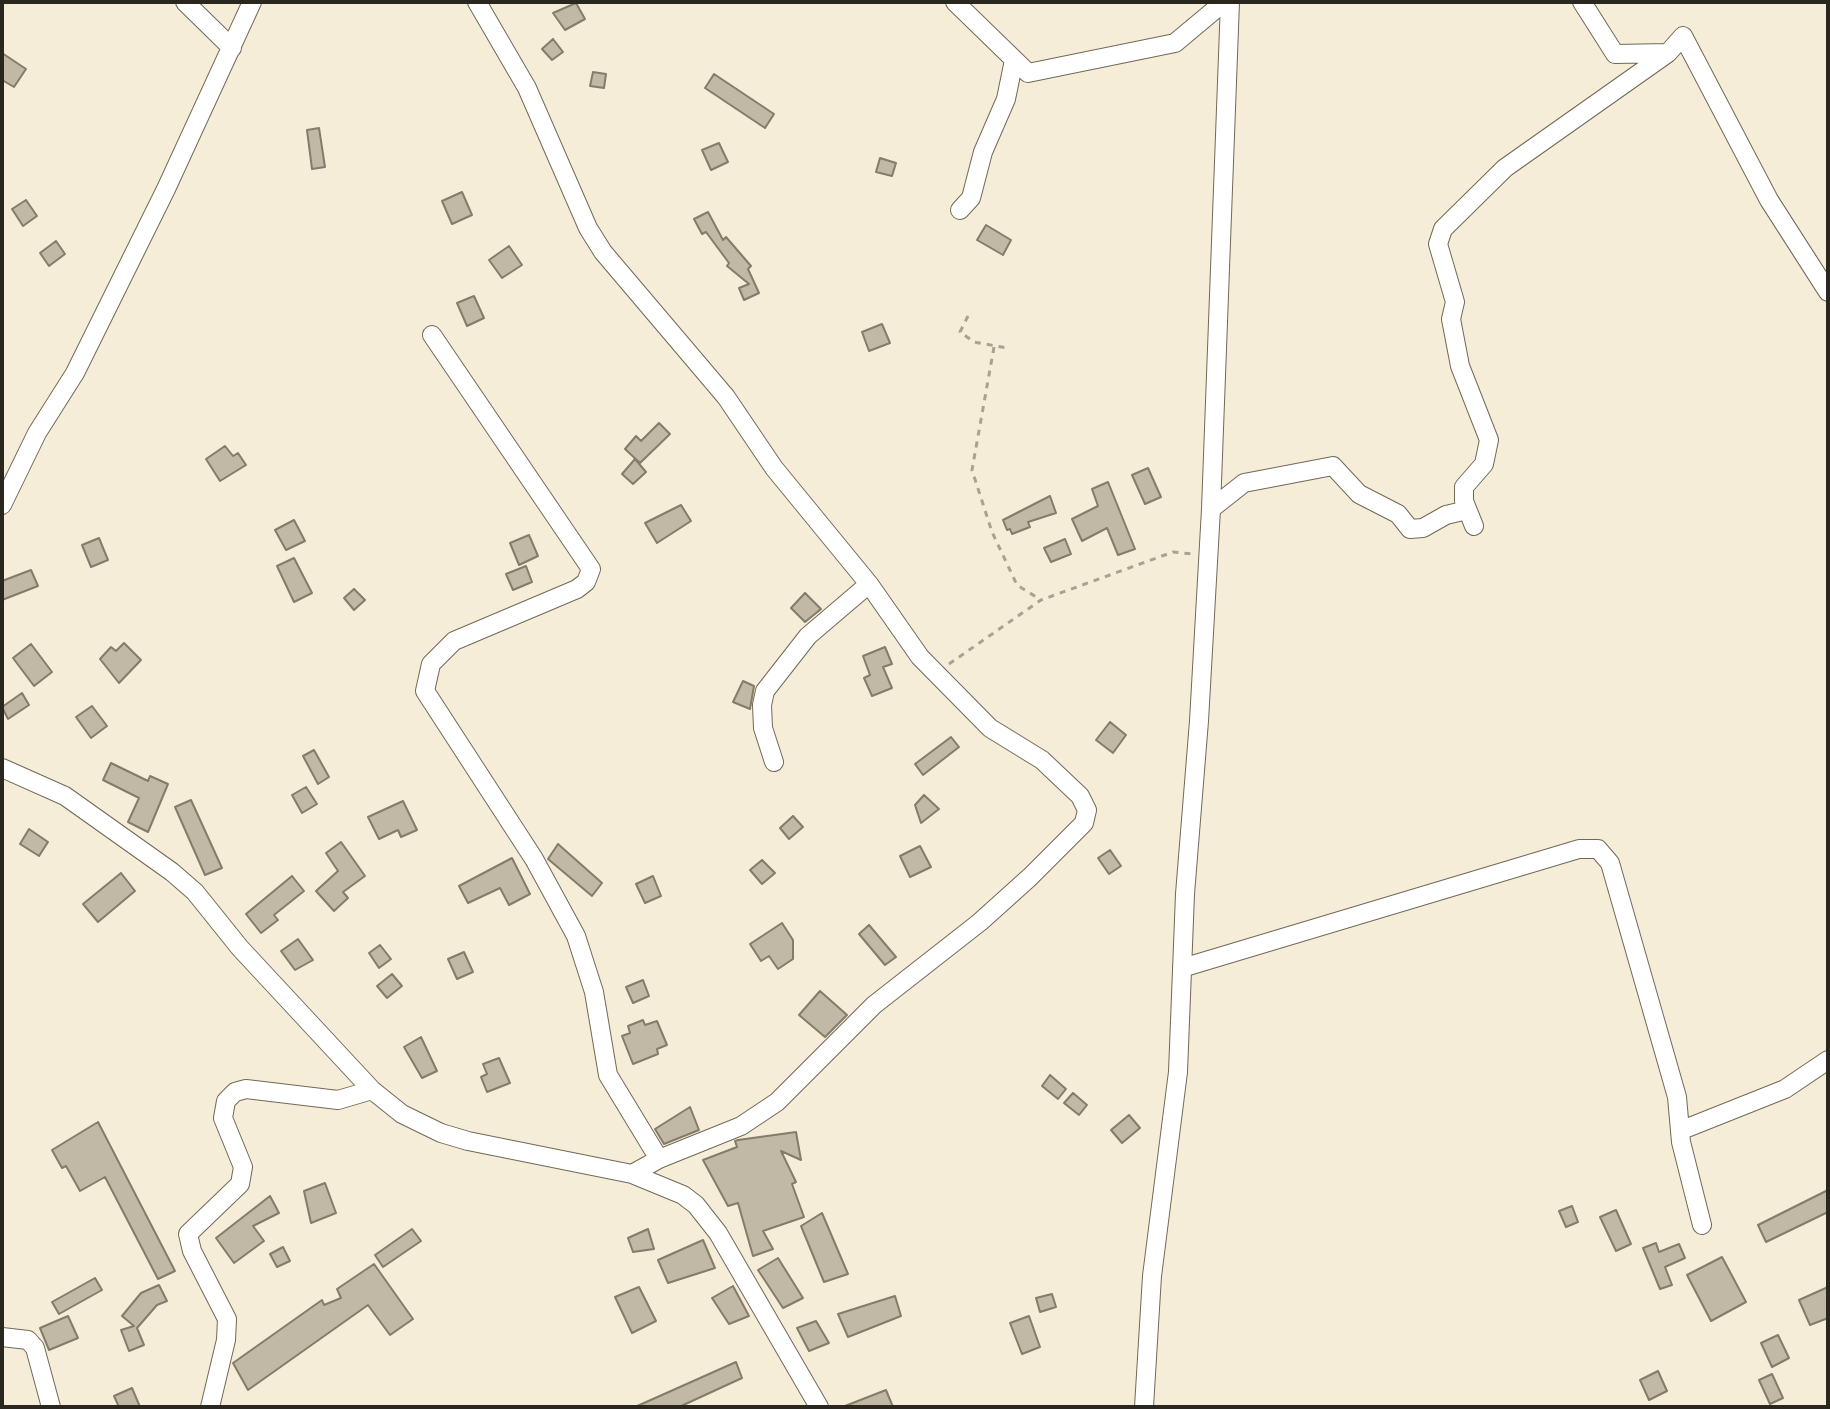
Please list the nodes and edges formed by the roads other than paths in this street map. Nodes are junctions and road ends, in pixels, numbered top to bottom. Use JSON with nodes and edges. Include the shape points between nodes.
{"nodes":[{"id":1,"x":185,"y":2,"type":"edge"},
{"id":2,"x":252,"y":2,"type":"edge"},
{"id":3,"x":477,"y":2,"type":"edge"},
{"id":4,"x":955,"y":2,"type":"edge"},
{"id":5,"x":1224,"y":2,"type":"edge"},
{"id":6,"x":1230,"y":2,"type":"edge"},
{"id":7,"x":1582,"y":2,"type":"edge"},
{"id":8,"x":232,"y":48,"type":"junction"},
{"id":9,"x":1668,"y":53,"type":"junction"},
{"id":10,"x":1014,"y":60,"type":"junction"},
{"id":11,"x":960,"y":210,"type":"dead end"},
{"id":12,"x":1828,"y":292,"type":"edge"},
{"id":13,"x":432,"y":335,"type":"dead end"},
{"id":14,"x":2,"y":505,"type":"edge"},
{"id":15,"x":1211,"y":509,"type":"junction"},
{"id":16,"x":869,"y":584,"type":"junction"},
{"id":17,"x":774,"y":762,"type":"dead end"},
{"id":18,"x":2,"y":768,"type":"edge"},
{"id":19,"x":1182,"y":968,"type":"junction"},
{"id":20,"x":1828,"y":1060,"type":"edge"},
{"id":21,"x":372,"y":1090,"type":"junction"},
{"id":22,"x":1682,"y":1130,"type":"junction"},
{"id":23,"x":659,"y":1159,"type":"junction"},
{"id":24,"x":632,"y":1174,"type":"junction"},
{"id":25,"x":1702,"y":1225,"type":"dead end"},
{"id":26,"x":2,"y":1337,"type":"edge"},
{"id":27,"x":51,"y":1407,"type":"edge"},
{"id":28,"x":210,"y":1407,"type":"edge"},
{"id":29,"x":819,"y":1407,"type":"edge"},
{"id":30,"x":1144,"y":1407,"type":"edge"}],
"edges":[{"from":1,"to":8,"type":"street"},
{"from":2,"to":8,"type":"street"},
{"from":3,"to":16,"type":"street","via":[[527,88],[595,241],[719,387],[774,468]]},
{"from":4,"to":10,"type":"street"},
{"from":5,"to":10,"type":"street","via":[[1175,43],[1028,73]]},
{"from":6,"to":15,"type":"street"},
{"from":7,"to":9,"type":"street","via":[[1615,54]]},
{"from":8,"to":14,"type":"street","via":[[75,373],[30,446]]},
{"from":9,"to":12,"type":"street","via":[[1683,36],[1769,200]]},
{"from":9,"to":15,"type":"street","via":[[1505,168],[1443,229],[1438,244],[1455,302],[1451,319],[1460,366],[1489,440],[1484,464],[1464,487],[1470,518],[1446,515],[1410,529],[1398,514],[1359,494],[1333,466],[1244,483]]},
{"from":10,"to":11,"type":"street","via":[[971,198]]},
{"from":13,"to":23,"type":"street","via":[[591,569],[577,589],[454,641],[431,664],[425,691],[534,859],[576,936],[594,992],[608,1075]]},
{"from":15,"to":19,"type":"street"},
{"from":16,"to":17,"type":"street","via":[[808,636],[765,691],[763,728]]},
{"from":16,"to":23,"type":"street","via":[[936,676],[990,728],[1042,760],[1080,796],[1087,810],[1084,823],[980,922],[874,1005],[777,1102],[741,1126]]},
{"from":18,"to":21,"type":"street","via":[[58,791],[134,841],[195,892]]},
{"from":19,"to":22,"type":"street","via":[[1579,849],[1598,849],[1610,863]]},
{"from":19,"to":30,"type":"street","via":[[1175,1114],[1152,1276]]},
{"from":20,"to":22,"type":"street","via":[[1785,1089]]},
{"from":21,"to":24,"type":"street","via":[[402,1114],[441,1133]]},
{"from":21,"to":28,"type":"street","via":[[338,1100],[246,1089],[226,1101],[223,1118],[243,1167],[240,1184],[188,1234],[227,1319]]},
{"from":22,"to":25,"type":"street"},
{"from":23,"to":24,"type":"street"},
{"from":24,"to":29,"type":"street","via":[[683,1195],[705,1214]]},
{"from":26,"to":27,"type":"street","via":[[28,1340],[35,1348]]}]}
